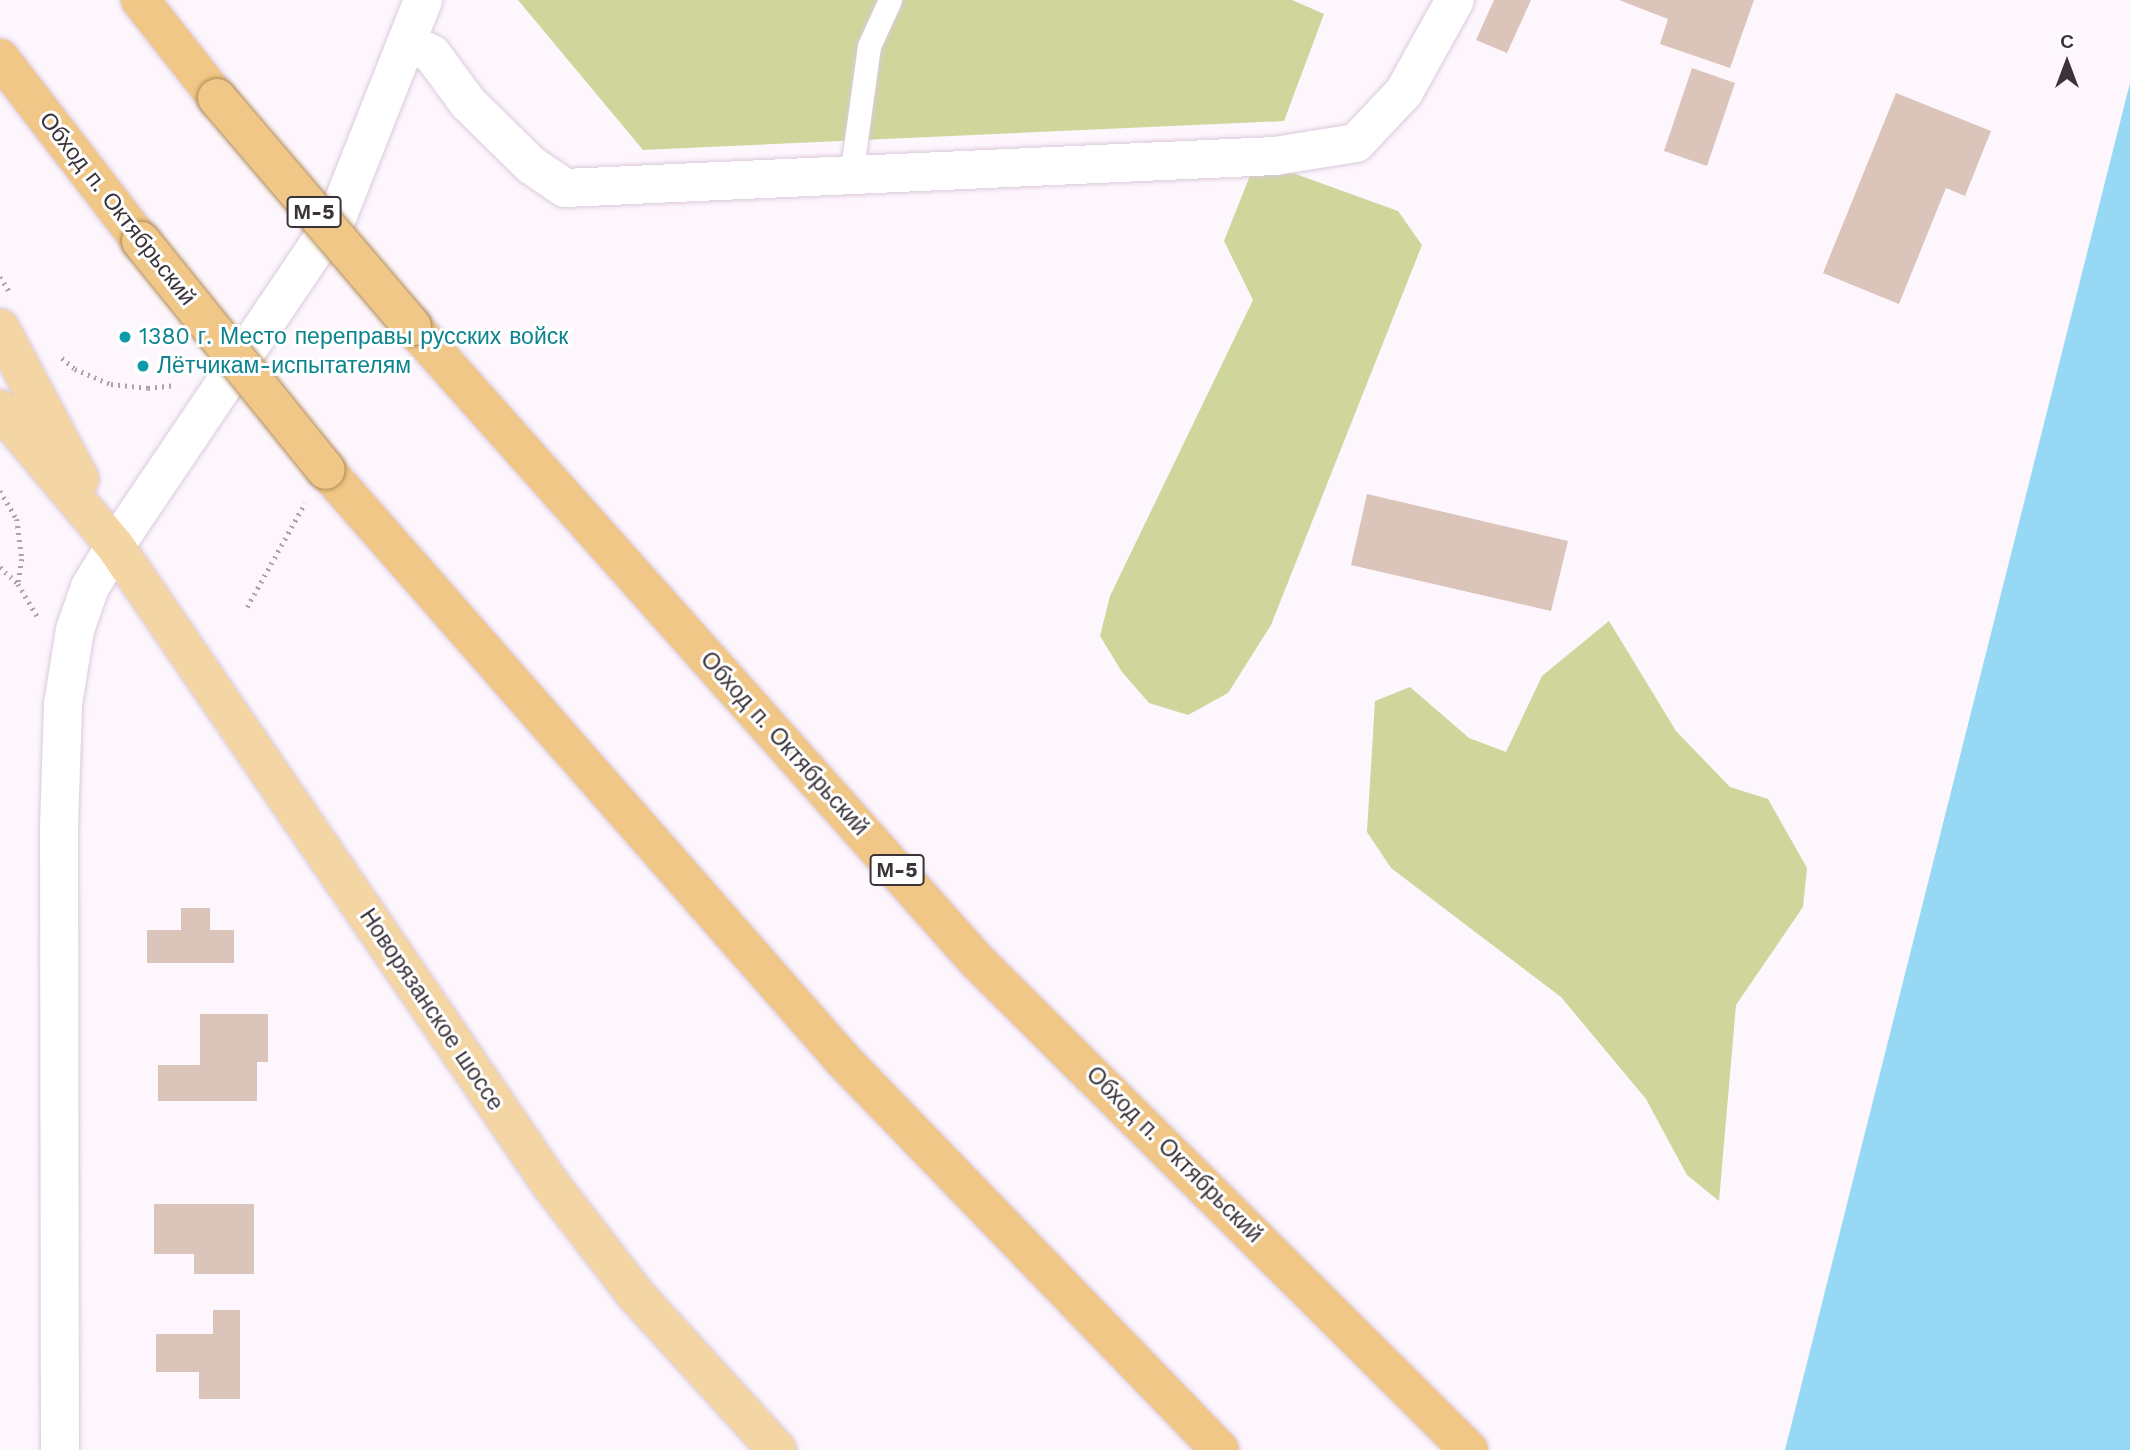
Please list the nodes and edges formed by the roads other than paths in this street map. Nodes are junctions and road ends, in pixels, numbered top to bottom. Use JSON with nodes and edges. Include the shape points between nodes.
{"nodes":[{"id":1,"x":140,"y":0,"type":"edge"},
{"id":2,"x":423,"y":0,"type":"edge"},
{"id":3,"x":890,"y":0,"type":"edge"},
{"id":4,"x":1455,"y":0,"type":"edge"},
{"id":5,"x":407,"y":43,"type":"junction"},
{"id":6,"x":0,"y":58,"type":"edge"},
{"id":7,"x":851,"y":176,"type":"junction"},
{"id":8,"x":8,"y":314,"type":"edge"},
{"id":9,"x":0,"y":409,"type":"edge"},
{"id":10,"x":116,"y":546,"type":"junction"},
{"id":11,"x":60,"y":1450,"type":"edge"},
{"id":12,"x":777,"y":1450,"type":"edge"},
{"id":13,"x":1220,"y":1450,"type":"edge"},
{"id":14,"x":1469,"y":1450,"type":"edge"}],
"edges":[{"from":1,"to":14,"type":"highway","name":"Обход п. Октябрьский","number":"М-5","bridge":true,"via":[[216,98],[412,326],[976,960]]},
{"from":2,"to":5,"type":"street"},
{"from":3,"to":7,"type":"lane","via":[[869,46]]},
{"from":4,"to":7,"type":"street","via":[[1404,92],[1356,143],[1275,156]]},
{"from":5,"to":7,"type":"street","via":[[432,54],[468,103],[531,165],[565,188]]},
{"from":5,"to":10,"type":"street","via":[[348,198]]},
{"from":6,"to":13,"type":"highway","name":"Обход п. Октябрьский","bridge":true,"via":[[141,242],[326,470],[843,1060]]},
{"from":8,"to":10,"type":"main road"},
{"from":9,"to":10,"type":"main road"},
{"from":10,"to":11,"type":"street","via":[[90,587],[75,630],[63,704]]},
{"from":10,"to":12,"type":"main road","name":"Новорязанское шоссе","via":[[551,1185],[636,1296]]}]}
